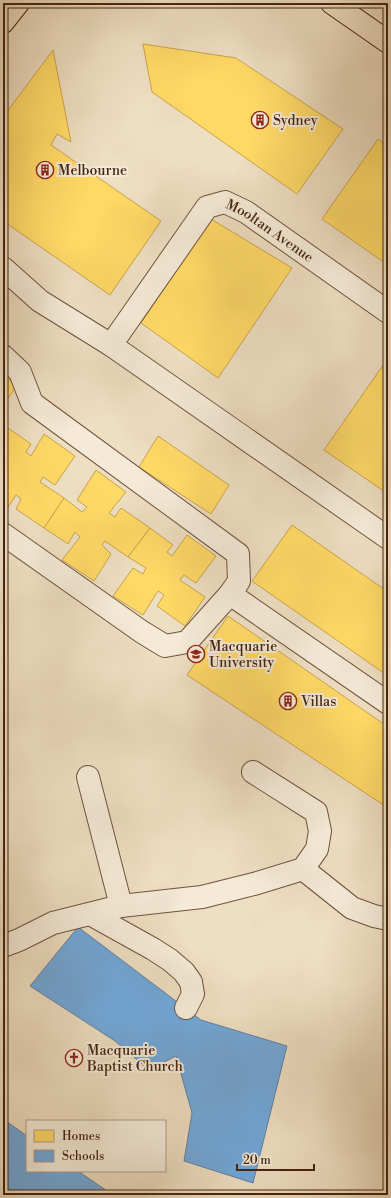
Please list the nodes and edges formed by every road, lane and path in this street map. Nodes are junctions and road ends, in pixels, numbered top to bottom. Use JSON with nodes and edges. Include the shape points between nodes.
{"nodes":[{"id":1,"x":18,"y":3,"type":"edge"},
{"id":2,"x":332,"y":3,"type":"edge"},
{"id":3,"x":3,"y":22,"type":"edge"},
{"id":4,"x":388,"y":42,"type":"edge"},
{"id":5,"x":3,"y":268,"type":"edge"},
{"id":6,"x":388,"y":312,"type":"edge"},
{"id":7,"x":111,"y":345,"type":"junction"},
{"id":8,"x":3,"y":356,"type":"edge"},
{"id":9,"x":3,"y":534,"type":"edge"},
{"id":10,"x":388,"y":538,"type":"edge"},
{"id":11,"x":230,"y":594,"type":"junction"},
{"id":12,"x":388,"y":703,"type":"edge"},
{"id":13,"x":253,"y":772,"type":"dead end"},
{"id":14,"x":88,"y":777,"type":"dead end"},
{"id":15,"x":303,"y":869,"type":"junction"},
{"id":16,"x":121,"y":906,"type":"junction"},
{"id":17,"x":90,"y":914,"type":"junction"},
{"id":18,"x":388,"y":919,"type":"edge"},
{"id":19,"x":3,"y":946,"type":"edge"},
{"id":20,"x":186,"y":1008,"type":"dead end"}],
"edges":[{"from":1,"to":3,"type":"main road"},
{"from":2,"to":4,"type":"main road"},
{"from":5,"to":7,"type":"street","via":[[40,301]]},
{"from":6,"to":7,"type":"street","name":"Mooltan Avenue","via":[[246,212],[226,202],[207,207]]},
{"from":7,"to":10,"type":"street"},
{"from":8,"to":11,"type":"street","via":[[20,372],[32,403],[238,554],[239,581]]},
{"from":9,"to":11,"type":"street","via":[[165,646],[187,642]]},
{"from":11,"to":12,"type":"street"},
{"from":13,"to":15,"type":"street","via":[[316,812],[320,831],[317,849]]},
{"from":14,"to":16,"type":"street"},
{"from":15,"to":16,"type":"street","via":[[202,897]]},
{"from":15,"to":18,"type":"street","via":[[352,908]]},
{"from":16,"to":17,"type":"street"},
{"from":17,"to":19,"type":"street","via":[[54,923]]},
{"from":17,"to":20,"type":"street","via":[[153,949],[184,972],[191,982],[193,994]]}]}
